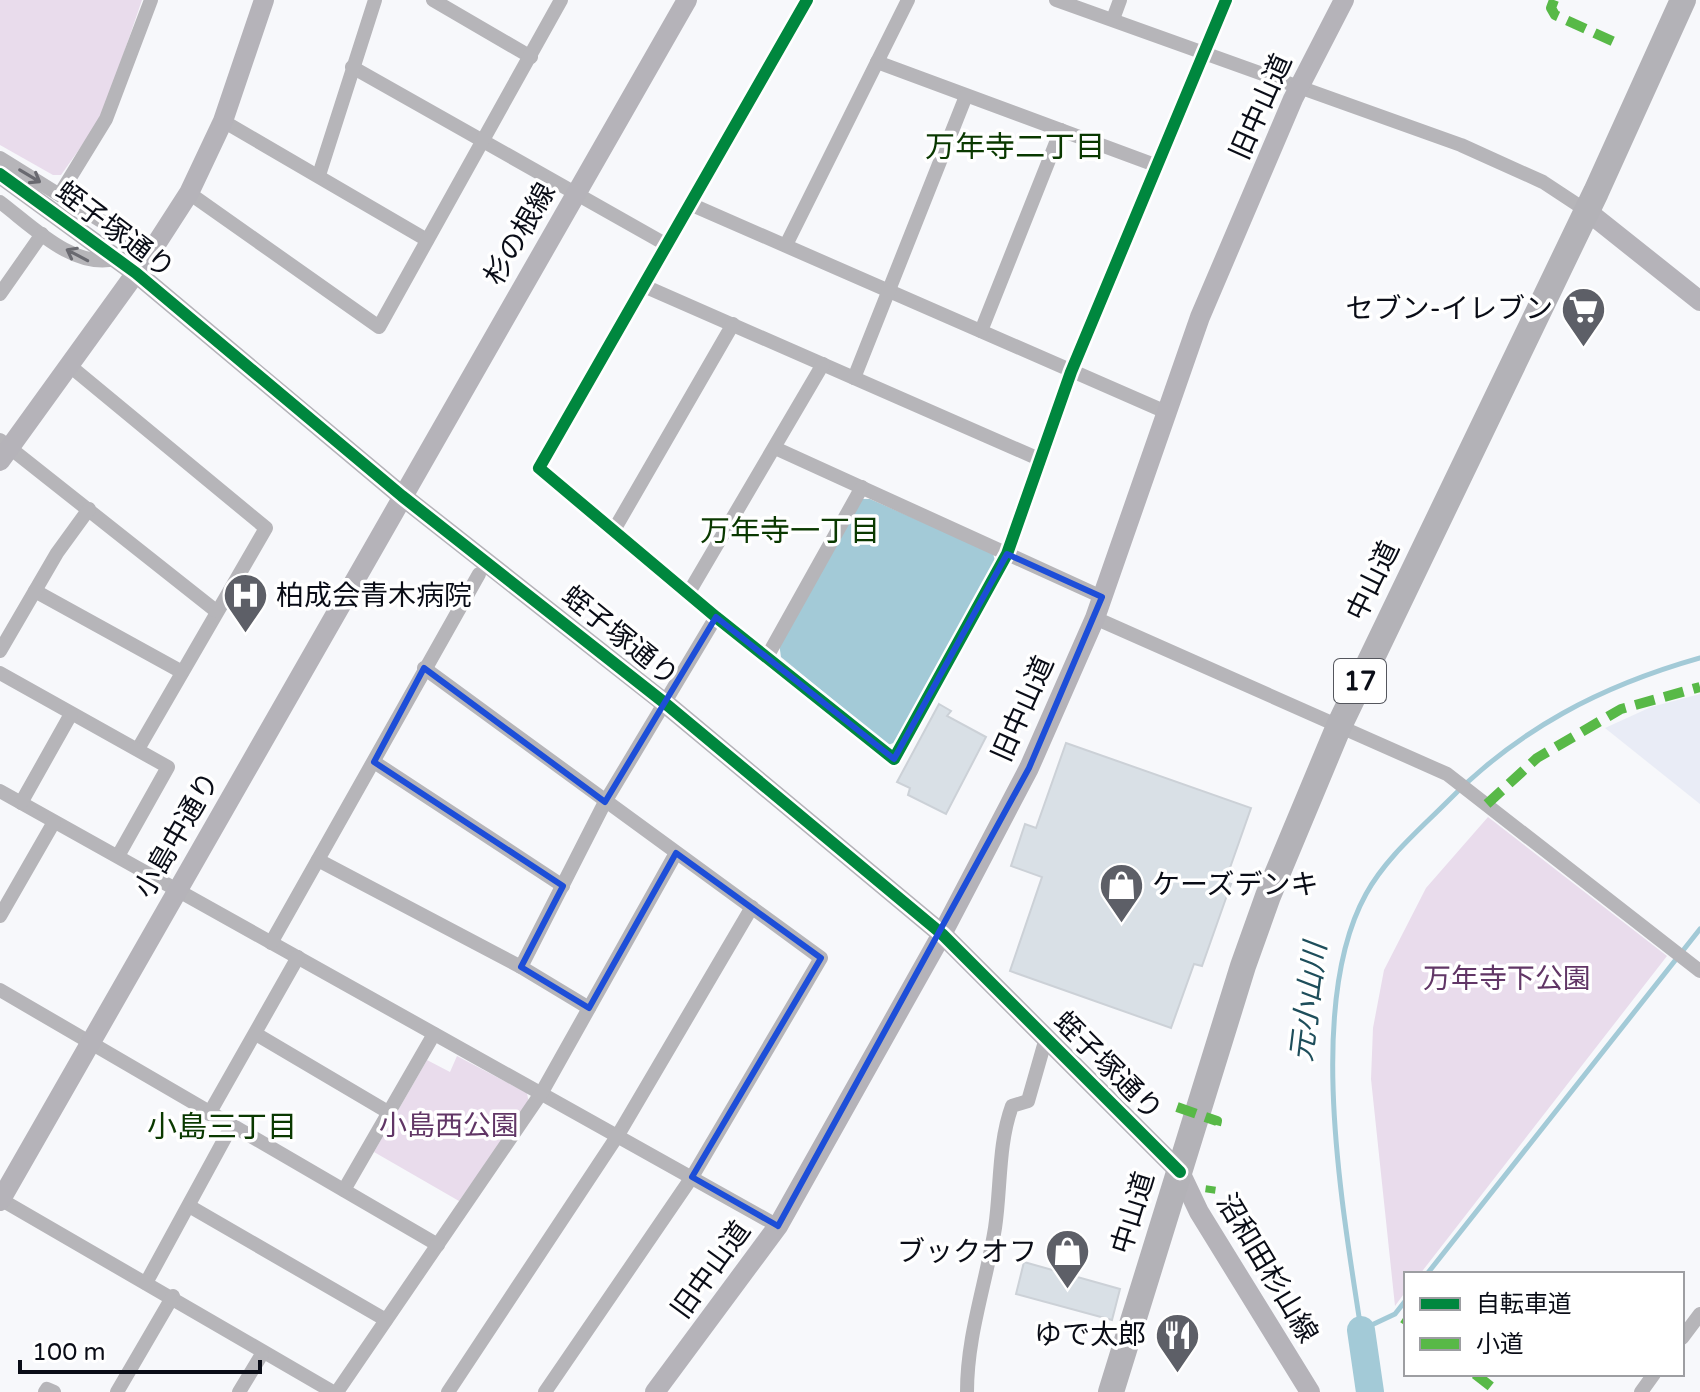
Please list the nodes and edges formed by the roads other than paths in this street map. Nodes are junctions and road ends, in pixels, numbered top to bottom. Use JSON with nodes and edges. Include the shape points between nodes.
{"nodes":[{"id":1,"x":151,"y":0,"type":"edge"},
{"id":2,"x":264,"y":0,"type":"edge"},
{"id":3,"x":375,"y":0,"type":"edge"},
{"id":4,"x":433,"y":0,"type":"edge"},
{"id":5,"x":465,"y":0,"type":"edge"},
{"id":6,"x":561,"y":0,"type":"edge"},
{"id":7,"x":687,"y":0,"type":"edge"},
{"id":8,"x":807,"y":0,"type":"edge"},
{"id":9,"x":908,"y":0,"type":"edge"},
{"id":10,"x":1056,"y":0,"type":"edge"},
{"id":11,"x":1120,"y":0,"type":"edge"},
{"id":12,"x":1226,"y":0,"type":"edge"},
{"id":13,"x":1344,"y":0,"type":"edge"},
{"id":14,"x":1683,"y":0,"type":"edge"},
{"id":15,"x":458,"y":15,"type":"junction"},
{"id":16,"x":1113,"y":19,"type":"junction"},
{"id":17,"x":1202,"y":51,"type":"junction"},
{"id":18,"x":531,"y":57,"type":"junction"},
{"id":19,"x":877,"y":62,"type":"junction"},
{"id":20,"x":352,"y":67,"type":"junction"},
{"id":21,"x":1299,"y":86,"type":"junction"},
{"id":22,"x":966,"y":96,"type":"junction"},
{"id":23,"x":223,"y":121,"type":"junction"},
{"id":24,"x":1061,"y":130,"type":"junction"},
{"id":25,"x":485,"y":141,"type":"junction"},
{"id":26,"x":0,"y":158,"type":"edge"},
{"id":27,"x":1155,"y":165,"type":"junction"},
{"id":28,"x":0,"y":174,"type":"edge"},
{"id":29,"x":319,"y":175,"type":"junction"},
{"id":30,"x":189,"y":193,"type":"junction"},
{"id":31,"x":575,"y":193,"type":"junction"},
{"id":32,"x":60,"y":194,"type":"junction"},
{"id":33,"x":0,"y":202,"type":"edge"},
{"id":34,"x":690,"y":204,"type":"junction"},
{"id":35,"x":1587,"y":211,"type":"junction"},
{"id":36,"x":42,"y":234,"type":"junction"},
{"id":37,"x":427,"y":240,"type":"junction"},
{"id":38,"x":667,"y":245,"type":"junction"},
{"id":39,"x":786,"y":245,"type":"junction"},
{"id":40,"x":151,"y":252,"type":"junction"},
{"id":41,"x":110,"y":254,"type":"junction"},
{"id":42,"x":136,"y":273,"type":"junction"},
{"id":43,"x":644,"y":286,"type":"junction"},
{"id":44,"x":889,"y":290,"type":"junction"},
{"id":45,"x":0,"y":294,"type":"edge"},
{"id":46,"x":1700,"y":301,"type":"edge"},
{"id":47,"x":733,"y":324,"type":"junction"},
{"id":48,"x":981,"y":331,"type":"junction"},
{"id":49,"x":823,"y":364,"type":"junction"},
{"id":50,"x":70,"y":366,"type":"junction"},
{"id":51,"x":1071,"y":372,"type":"junction"},
{"id":52,"x":854,"y":378,"type":"junction"},
{"id":53,"x":1166,"y":412,"type":"junction"},
{"id":54,"x":775,"y":448,"type":"junction"},
{"id":55,"x":3,"y":449,"type":"edge"},
{"id":56,"x":1039,"y":459,"type":"junction"},
{"id":57,"x":862,"y":487,"type":"junction"},
{"id":58,"x":402,"y":496,"type":"junction"},
{"id":59,"x":89,"y":509,"type":"junction"},
{"id":60,"x":614,"y":530,"type":"junction"},
{"id":61,"x":1007,"y":554,"type":"junction"},
{"id":62,"x":479,"y":574,"type":"dead end"},
{"id":63,"x":35,"y":591,"type":"junction"},
{"id":64,"x":688,"y":594,"type":"junction"},
{"id":65,"x":1102,"y":597,"type":"junction"},
{"id":66,"x":216,"y":611,"type":"junction"},
{"id":67,"x":716,"y":617,"type":"junction"},
{"id":68,"x":1095,"y":618,"type":"junction"},
{"id":69,"x":0,"y":651,"type":"edge"},
{"id":70,"x":768,"y":655,"type":"junction"},
{"id":71,"x":424,"y":668,"type":"junction"},
{"id":72,"x":182,"y":672,"type":"junction"},
{"id":73,"x":0,"y":673,"type":"edge"},
{"id":74,"x":666,"y":704,"type":"junction"},
{"id":75,"x":71,"y":714,"type":"junction"},
{"id":76,"x":1339,"y":726,"type":"junction"},
{"id":77,"x":138,"y":749,"type":"junction"},
{"id":78,"x":374,"y":762,"type":"junction"},
{"id":79,"x":0,"y":791,"type":"edge"},
{"id":80,"x":605,"y":802,"type":"junction"},
{"id":81,"x":21,"y":803,"type":"junction"},
{"id":82,"x":54,"y":822,"type":"junction"},
{"id":83,"x":676,"y":853,"type":"junction"},
{"id":84,"x":118,"y":856,"type":"junction"},
{"id":85,"x":318,"y":860,"type":"junction"},
{"id":86,"x":563,"y":886,"type":"junction"},
{"id":87,"x":178,"y":891,"type":"junction"},
{"id":88,"x":752,"y":907,"type":"junction"},
{"id":89,"x":0,"y":916,"type":"edge"},
{"id":90,"x":942,"y":934,"type":"junction"},
{"id":91,"x":271,"y":943,"type":"junction"},
{"id":92,"x":298,"y":957,"type":"junction"},
{"id":93,"x":521,"y":967,"type":"junction"},
{"id":94,"x":1700,"y":971,"type":"edge"},
{"id":95,"x":0,"y":990,"type":"edge"},
{"id":96,"x":589,"y":1008,"type":"junction"},
{"id":97,"x":256,"y":1034,"type":"junction"},
{"id":98,"x":434,"y":1034,"type":"junction"},
{"id":99,"x":1046,"y":1038,"type":"junction"},
{"id":100,"x":90,"y":1043,"type":"junction"},
{"id":101,"x":542,"y":1092,"type":"junction"},
{"id":102,"x":388,"y":1112,"type":"junction"},
{"id":103,"x":209,"y":1114,"type":"junction"},
{"id":104,"x":231,"y":1127,"type":"junction"},
{"id":105,"x":618,"y":1135,"type":"junction"},
{"id":106,"x":1180,"y":1172,"type":"junction"},
{"id":107,"x":692,"y":1177,"type":"junction"},
{"id":108,"x":344,"y":1190,"type":"junction"},
{"id":109,"x":0,"y":1200,"type":"edge"},
{"id":110,"x":189,"y":1206,"type":"junction"},
{"id":111,"x":778,"y":1226,"type":"junction"},
{"id":112,"x":438,"y":1245,"type":"junction"},
{"id":113,"x":146,"y":1283,"type":"junction"},
{"id":114,"x":173,"y":1296,"type":"junction"},
{"id":115,"x":1700,"y":1314,"type":"edge"},
{"id":116,"x":386,"y":1320,"type":"junction"},
{"id":117,"x":1684,"y":1335,"type":"edge"},
{"id":118,"x":262,"y":1354,"type":"junction"},
{"id":119,"x":45,"y":1392,"type":"edge"},
{"id":120,"x":54,"y":1392,"type":"edge"},
{"id":121,"x":117,"y":1392,"type":"edge"},
{"id":122,"x":239,"y":1392,"type":"edge"},
{"id":123,"x":335,"y":1392,"type":"edge"},
{"id":124,"x":448,"y":1392,"type":"edge"},
{"id":125,"x":545,"y":1392,"type":"edge"},
{"id":126,"x":655,"y":1392,"type":"edge"},
{"id":127,"x":967,"y":1392,"type":"edge"},
{"id":128,"x":1111,"y":1392,"type":"edge"},
{"id":129,"x":1310,"y":1392,"type":"edge"}],
"edges":[{"from":1,"to":32,"type":"street","via":[[106,119]]},
{"from":2,"to":23,"type":"street"},
{"from":3,"to":20,"type":"street"},
{"from":4,"to":15,"type":"street"},
{"from":5,"to":15,"type":"street"},
{"from":6,"to":18,"type":"street"},
{"from":7,"to":31,"type":"street","name":"杉の根線"},
{"from":8,"to":34,"type":"street"},
{"from":9,"to":19,"type":"street"},
{"from":10,"to":16,"type":"street"},
{"from":11,"to":16,"type":"street"},
{"from":12,"to":17,"type":"street"},
{"from":13,"to":21,"type":"street","name":"旧中山道"},
{"from":14,"to":35,"type":"highway","name":"中山道","number":"17"},
{"from":15,"to":18,"type":"street"},
{"from":16,"to":17,"type":"street"},
{"from":17,"to":21,"type":"street"},
{"from":17,"to":27,"type":"street"},
{"from":18,"to":25,"type":"street"},
{"from":19,"to":22,"type":"street"},
{"from":19,"to":39,"type":"street"},
{"from":20,"to":25,"type":"street"},
{"from":20,"to":29,"type":"street"},
{"from":21,"to":35,"type":"street","via":[[1461,145],[1543,182]]},
{"from":21,"to":53,"type":"street","name":"旧中山道","via":[[1200,317]]},
{"from":22,"to":24,"type":"street"},
{"from":22,"to":44,"type":"street"},
{"from":23,"to":29,"type":"street"},
{"from":23,"to":30,"type":"street"},
{"from":24,"to":27,"type":"street"},
{"from":24,"to":48,"type":"street"},
{"from":25,"to":31,"type":"street"},
{"from":25,"to":37,"type":"street"},
{"from":26,"to":32,"type":"street","one_way":true},
{"from":27,"to":51,"type":"street"},
{"from":28,"to":41,"type":"street","name":"蛭子塚通り"},
{"from":29,"to":37,"type":"street"},
{"from":30,"to":37,"type":"street","via":[[379,327]]},
{"from":30,"to":40,"type":"street"},
{"from":31,"to":38,"type":"street"},
{"from":31,"to":58,"type":"street","name":"杉の根線"},
{"from":32,"to":40,"type":"street"},
{"from":33,"to":36,"type":"street"},
{"from":34,"to":38,"type":"street"},
{"from":34,"to":39,"type":"street"},
{"from":35,"to":46,"type":"street"},
{"from":35,"to":76,"type":"highway","name":"中山道","number":"17"},
{"from":41,"to":36,"type":"street","one_way":true,"via":[[100,263],[83,260]]},
{"from":36,"to":45,"type":"street"},
{"from":38,"to":43,"type":"street"},
{"from":39,"to":44,"type":"street"},
{"from":40,"to":42,"type":"street"},
{"from":41,"to":42,"type":"street","name":"蛭子塚通り"},
{"from":42,"to":50,"type":"street"},
{"from":42,"to":58,"type":"street","name":"蛭子塚通り"},
{"from":43,"to":47,"type":"street"},
{"from":43,"to":60,"type":"street","via":[[539,468]]},
{"from":44,"to":48,"type":"street"},
{"from":44,"to":52,"type":"street"},
{"from":47,"to":49,"type":"street"},
{"from":47,"to":60,"type":"street"},
{"from":48,"to":51,"type":"street"},
{"from":49,"to":52,"type":"street"},
{"from":49,"to":54,"type":"street"},
{"from":50,"to":55,"type":"street"},
{"from":50,"to":66,"type":"street","via":[[266,528]]},
{"from":51,"to":53,"type":"street"},
{"from":51,"to":56,"type":"street"},
{"from":52,"to":56,"type":"street"},
{"from":53,"to":65,"type":"street","name":"旧中山道"},
{"from":54,"to":57,"type":"street"},
{"from":54,"to":64,"type":"street"},
{"from":55,"to":59,"type":"street"},
{"from":56,"to":61,"type":"street"},
{"from":57,"to":61,"type":"street"},
{"from":57,"to":70,"type":"street"},
{"from":58,"to":74,"type":"street","name":"蛭子塚通り"},
{"from":58,"to":87,"type":"street","name":"小島中通り"},
{"from":59,"to":63,"type":"street"},
{"from":59,"to":66,"type":"street"},
{"from":60,"to":64,"type":"street"},
{"from":61,"to":65,"type":"street"},
{"from":61,"to":70,"type":"street","via":[[894,759]]},
{"from":62,"to":71,"type":"street"},
{"from":63,"to":69,"type":"street"},
{"from":63,"to":72,"type":"street"},
{"from":64,"to":67,"type":"street"},
{"from":65,"to":68,"type":"street","name":"旧中山道"},
{"from":66,"to":72,"type":"street"},
{"from":67,"to":70,"type":"street"},
{"from":67,"to":74,"type":"street"},
{"from":68,"to":76,"type":"street"},
{"from":68,"to":90,"type":"street","name":"旧中山道","via":[[1029,768]]},
{"from":71,"to":78,"type":"street"},
{"from":71,"to":80,"type":"street"},
{"from":72,"to":77,"type":"street"},
{"from":73,"to":75,"type":"street"},
{"from":74,"to":80,"type":"street"},
{"from":74,"to":90,"type":"street","name":"蛭子塚通り"},
{"from":75,"to":77,"type":"street"},
{"from":75,"to":81,"type":"street"},
{"from":76,"to":94,"type":"street","via":[[1452,778]]},
{"from":76,"to":106,"type":"highway","name":"中山道","number":"17","via":[[1243,966]]},
{"from":77,"to":84,"type":"street","via":[[168,767]]},
{"from":78,"to":85,"type":"street"},
{"from":78,"to":86,"type":"street"},
{"from":79,"to":81,"type":"street"},
{"from":80,"to":83,"type":"street"},
{"from":80,"to":86,"type":"street"},
{"from":81,"to":82,"type":"street"},
{"from":82,"to":84,"type":"street"},
{"from":82,"to":89,"type":"street"},
{"from":83,"to":88,"type":"street"},
{"from":83,"to":96,"type":"street"},
{"from":84,"to":87,"type":"street"},
{"from":85,"to":91,"type":"street"},
{"from":85,"to":93,"type":"street"},
{"from":86,"to":93,"type":"street"},
{"from":87,"to":91,"type":"street"},
{"from":87,"to":100,"type":"street","name":"小島中通り"},
{"from":88,"to":105,"type":"street"},
{"from":88,"to":107,"type":"street","via":[[821,958]]},
{"from":90,"to":99,"type":"street","name":"蛭子塚通り"},
{"from":90,"to":111,"type":"street","name":"旧中山道"},
{"from":91,"to":92,"type":"street"},
{"from":92,"to":97,"type":"street"},
{"from":92,"to":98,"type":"street"},
{"from":93,"to":96,"type":"street"},
{"from":95,"to":100,"type":"street"},
{"from":96,"to":101,"type":"street"},
{"from":97,"to":102,"type":"street"},
{"from":97,"to":103,"type":"street"},
{"from":98,"to":101,"type":"street"},
{"from":98,"to":102,"type":"street"},
{"from":99,"to":106,"type":"street","name":"蛭子塚通り"},
{"from":99,"to":127,"type":"street","via":[[1028,1101],[1012,1106],[1003,1131],[994,1230],[967,1351]]},
{"from":100,"to":103,"type":"street"},
{"from":100,"to":109,"type":"street","name":"小島中通り"},
{"from":101,"to":105,"type":"street"},
{"from":101,"to":112,"type":"street"},
{"from":102,"to":108,"type":"street"},
{"from":103,"to":104,"type":"street"},
{"from":104,"to":108,"type":"street"},
{"from":104,"to":110,"type":"street"},
{"from":105,"to":107,"type":"street"},
{"from":105,"to":124,"type":"street"},
{"from":106,"to":128,"type":"highway","name":"中山道","number":"17"},
{"from":106,"to":129,"type":"street","name":"沼和田杉山線"},
{"from":107,"to":111,"type":"street"},
{"from":107,"to":125,"type":"street"},
{"from":108,"to":112,"type":"street"},
{"from":109,"to":113,"type":"street"},
{"from":110,"to":113,"type":"street"},
{"from":110,"to":116,"type":"street"},
{"from":111,"to":126,"type":"street","name":"旧中山道"},
{"from":112,"to":116,"type":"street"},
{"from":113,"to":114,"type":"street"},
{"from":114,"to":118,"type":"street"},
{"from":114,"to":121,"type":"street"},
{"from":115,"to":117,"type":"street"},
{"from":116,"to":123,"type":"street"},
{"from":118,"to":122,"type":"street"},
{"from":118,"to":123,"type":"street"},
{"from":119,"to":120,"type":"street"}]}
